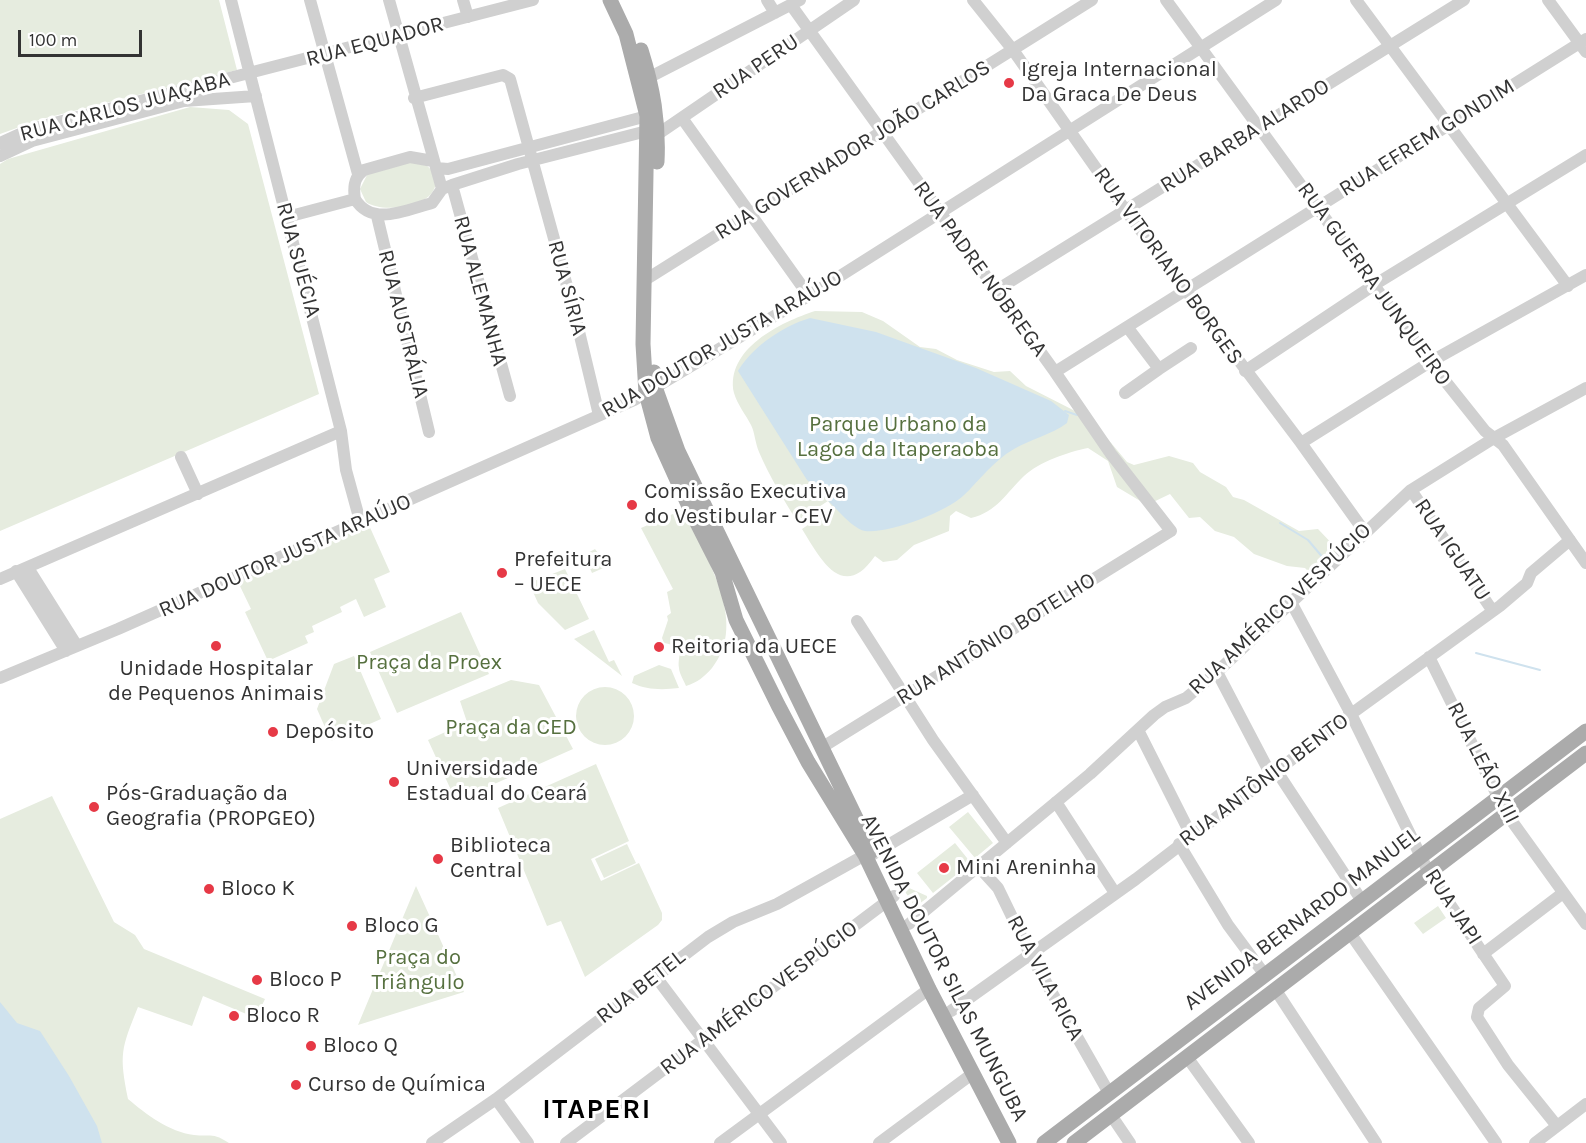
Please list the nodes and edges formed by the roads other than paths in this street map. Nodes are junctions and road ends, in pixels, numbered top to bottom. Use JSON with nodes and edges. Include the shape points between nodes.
{"nodes":[{"id":1,"x":231,"y":0,"type":"edge"},
{"id":2,"x":310,"y":0,"type":"edge"},
{"id":3,"x":389,"y":0,"type":"edge"},
{"id":4,"x":463,"y":0,"type":"edge"},
{"id":5,"x":533,"y":0,"type":"edge"},
{"id":6,"x":610,"y":0,"type":"edge"},
{"id":7,"x":621,"y":0,"type":"edge"},
{"id":8,"x":767,"y":0,"type":"edge"},
{"id":9,"x":854,"y":0,"type":"edge"},
{"id":10,"x":973,"y":0,"type":"edge"},
{"id":11,"x":1092,"y":0,"type":"edge"},
{"id":12,"x":1166,"y":0,"type":"edge"},
{"id":13,"x":1276,"y":0,"type":"edge"},
{"id":14,"x":1356,"y":0,"type":"edge"},
{"id":15,"x":1464,"y":0,"type":"edge"},
{"id":16,"x":1548,"y":0,"type":"edge"},
{"id":17,"x":795,"y":3,"type":"edge"},
{"id":18,"x":775,"y":13,"type":"junction"},
{"id":19,"x":468,"y":17,"type":"junction"},
{"id":20,"x":809,"y":31,"type":"junction"},
{"id":21,"x":398,"y":36,"type":"junction"},
{"id":22,"x":1584,"y":44,"type":"edge"},
{"id":23,"x":1390,"y":45,"type":"junction"},
{"id":24,"x":1202,"y":48,"type":"junction"},
{"id":25,"x":1014,"y":50,"type":"junction"},
{"id":26,"x":323,"y":56,"type":"junction"},
{"id":27,"x":251,"y":74,"type":"junction"},
{"id":28,"x":650,"y":77,"type":"junction"},
{"id":29,"x":221,"y":79,"type":"junction"},
{"id":30,"x":256,"y":96,"type":"junction"},
{"id":31,"x":227,"y":97,"type":"junction"},
{"id":32,"x":414,"y":98,"type":"junction"},
{"id":33,"x":682,"y":118,"type":"junction"},
{"id":34,"x":1449,"y":125,"type":"junction"},
{"id":35,"x":609,"y":126,"type":"junction"},
{"id":36,"x":1259,"y":126,"type":"junction"},
{"id":37,"x":651,"y":127,"type":"junction"},
{"id":38,"x":1069,"y":130,"type":"junction"},
{"id":39,"x":882,"y":132,"type":"junction"},
{"id":40,"x":612,"y":139,"type":"junction"},
{"id":41,"x":0,"y":143,"type":"edge"},
{"id":42,"x":529,"y":148,"type":"junction"},
{"id":43,"x":1586,"y":155,"type":"edge"},
{"id":44,"x":0,"y":156,"type":"edge"},
{"id":45,"x":532,"y":161,"type":"junction"},
{"id":46,"x":435,"y":165,"type":"junction"},
{"id":47,"x":358,"y":174,"type":"junction"},
{"id":48,"x":447,"y":187,"type":"junction"},
{"id":49,"x":355,"y":198,"type":"junction"},
{"id":50,"x":1507,"y":205,"type":"junction"},
{"id":51,"x":1317,"y":206,"type":"junction"},
{"id":52,"x":1126,"y":211,"type":"junction"},
{"id":53,"x":749,"y":214,"type":"junction"},
{"id":54,"x":940,"y":214,"type":"junction"},
{"id":55,"x":377,"y":216,"type":"junction"},
{"id":56,"x":287,"y":217,"type":"junction"},
{"id":57,"x":1586,"y":275,"type":"edge"},
{"id":58,"x":649,"y":277,"type":"junction"},
{"id":59,"x":1374,"y":285,"type":"junction"},
{"id":60,"x":1568,"y":286,"type":"junction"},
{"id":61,"x":995,"y":291,"type":"junction"},
{"id":62,"x":1185,"y":292,"type":"junction"},
{"id":63,"x":809,"y":296,"type":"junction"},
{"id":64,"x":1128,"y":328,"type":"junction"},
{"id":65,"x":1191,"y":348,"type":"dead end"},
{"id":66,"x":1430,"y":362,"type":"junction"},
{"id":67,"x":1159,"y":369,"type":"junction"},
{"id":68,"x":1245,"y":371,"type":"junction"},
{"id":69,"x":1055,"y":372,"type":"junction"},
{"id":70,"x":1586,"y":388,"type":"edge"},
{"id":71,"x":650,"y":390,"type":"junction"},
{"id":72,"x":1125,"y":393,"type":"dead end"},
{"id":73,"x":510,"y":396,"type":"dead end"},
{"id":74,"x":599,"y":415,"type":"junction"},
{"id":75,"x":341,"y":431,"type":"junction"},
{"id":76,"x":429,"y":432,"type":"dead end"},
{"id":77,"x":1494,"y":438,"type":"junction"},
{"id":78,"x":1301,"y":443,"type":"junction"},
{"id":79,"x":182,"y":457,"type":"dead end"},
{"id":80,"x":1411,"y":490,"type":"junction"},
{"id":81,"x":198,"y":494,"type":"junction"},
{"id":82,"x":360,"y":521,"type":"junction"},
{"id":83,"x":1171,"y":531,"type":"joint"},
{"id":84,"x":1364,"y":531,"type":"junction"},
{"id":85,"x":1570,"y":540,"type":"junction"},
{"id":86,"x":1586,"y":563,"type":"edge"},
{"id":87,"x":22,"y":570,"type":"junction"},
{"id":88,"x":0,"y":579,"type":"edge"},
{"id":89,"x":1291,"y":602,"type":"junction"},
{"id":90,"x":1492,"y":610,"type":"junction"},
{"id":91,"x":857,"y":621,"type":"dead end"},
{"id":92,"x":738,"y":624,"type":"junction"},
{"id":93,"x":71,"y":648,"type":"junction"},
{"id":94,"x":1429,"y":657,"type":"junction"},
{"id":95,"x":778,"y":660,"type":"junction"},
{"id":96,"x":1217,"y":672,"type":"junction"},
{"id":97,"x":0,"y":678,"type":"edge"},
{"id":98,"x":905,"y":694,"type":"junction"},
{"id":99,"x":1351,"y":714,"type":"junction"},
{"id":100,"x":1138,"y":730,"type":"junction"},
{"id":101,"x":1586,"y":731,"type":"edge"},
{"id":102,"x":821,"y":748,"type":"junction"},
{"id":103,"x":1586,"y":754,"type":"edge"},
{"id":104,"x":808,"y":762,"type":"junction"},
{"id":105,"x":1274,"y":773,"type":"junction"},
{"id":106,"x":973,"y":795,"type":"junction"},
{"id":107,"x":1498,"y":798,"type":"junction"},
{"id":108,"x":1056,"y":802,"type":"junction"},
{"id":109,"x":1506,"y":813,"type":"junction"},
{"id":110,"x":1191,"y":835,"type":"junction"},
{"id":111,"x":1007,"y":843,"type":"junction"},
{"id":112,"x":1179,"y":844,"type":"junction"},
{"id":113,"x":869,"y":854,"type":"junction"},
{"id":114,"x":1421,"y":858,"type":"junction"},
{"id":115,"x":978,"y":866,"type":"junction"},
{"id":116,"x":1429,"y":873,"type":"junction"},
{"id":117,"x":1114,"y":893,"type":"junction"},
{"id":118,"x":1563,"y":893,"type":"junction"},
{"id":119,"x":891,"y":899,"type":"junction"},
{"id":120,"x":1362,"y":901,"type":"junction"},
{"id":121,"x":909,"y":924,"type":"junction"},
{"id":122,"x":1586,"y":924,"type":"edge"},
{"id":123,"x":1350,"y":933,"type":"junction"},
{"id":124,"x":1483,"y":954,"type":"junction"},
{"id":125,"x":1031,"y":956,"type":"junction"},
{"id":126,"x":1265,"y":975,"type":"junction"},
{"id":127,"x":656,"y":977,"type":"junction"},
{"id":128,"x":929,"y":989,"type":"junction"},
{"id":129,"x":1275,"y":989,"type":"junction"},
{"id":130,"x":951,"y":1011,"type":"junction"},
{"id":131,"x":702,"y":1040,"type":"junction"},
{"id":132,"x":1187,"y":1057,"type":"junction"},
{"id":133,"x":972,"y":1074,"type":"junction"},
{"id":134,"x":1109,"y":1093,"type":"junction"},
{"id":135,"x":496,"y":1099,"type":"junction"},
{"id":136,"x":1586,"y":1104,"type":"edge"},
{"id":137,"x":759,"y":1114,"type":"junction"},
{"id":138,"x":1111,"y":1115,"type":"junction"},
{"id":139,"x":1557,"y":1126,"type":"junction"},
{"id":140,"x":432,"y":1143,"type":"edge"},
{"id":141,"x":528,"y":1143,"type":"edge"},
{"id":142,"x":566,"y":1143,"type":"edge"},
{"id":143,"x":720,"y":1143,"type":"edge"},
{"id":144,"x":781,"y":1143,"type":"edge"},
{"id":145,"x":879,"y":1143,"type":"edge"},
{"id":146,"x":1009,"y":1143,"type":"edge"},
{"id":147,"x":1019,"y":1143,"type":"edge"},
{"id":148,"x":1044,"y":1143,"type":"edge"},
{"id":149,"x":1074,"y":1143,"type":"edge"},
{"id":150,"x":1130,"y":1143,"type":"edge"},
{"id":151,"x":1249,"y":1143,"type":"edge"},
{"id":152,"x":1376,"y":1143,"type":"edge"},
{"id":153,"x":1496,"y":1143,"type":"edge"},
{"id":154,"x":1535,"y":1143,"type":"edge"}],
"edges":[{"from":1,"to":27,"type":"street","name":"RUA SUÉCIA"},
{"from":2,"to":26,"type":"street"},
{"from":3,"to":21,"type":"street"},
{"from":4,"to":19,"type":"street"},
{"from":5,"to":19,"type":"street","name":"RUA EQUADOR"},
{"from":6,"to":37,"type":"main road","name":"AVENIDA DOUTOR SILAS MUNGUBA","via":[[626,34]]},
{"from":7,"to":28,"type":"main road","name":"AVENIDA DOUTOR SILAS MUNGUBA"},
{"from":8,"to":18,"type":"street"},
{"from":9,"to":20,"type":"street","name":"RUA PERU"},
{"from":10,"to":25,"type":"street","name":"RUA VITORIANO BORGES"},
{"from":11,"to":25,"type":"street","name":"RUA GOVERNADOR JOÃO CARLOS"},
{"from":12,"to":24,"type":"street","name":"RUA GUERRA JUNQUEIRO"},
{"from":13,"to":24,"type":"street","name":"RUA DOUTOR JUSTA ARAÚJO"},
{"from":14,"to":23,"type":"street"},
{"from":15,"to":23,"type":"street","name":"RUA BARBA ALARDO"},
{"from":16,"to":22,"type":"street"},
{"from":17,"to":18,"type":"street"},
{"from":17,"to":20,"type":"street","name":"RUA PADRE NÓBREGA"},
{"from":18,"to":28,"type":"street"},
{"from":19,"to":21,"type":"street","name":"RUA EQUADOR"},
{"from":20,"to":33,"type":"street","name":"RUA PERU"},
{"from":20,"to":39,"type":"street","name":"RUA PADRE NÓBREGA"},
{"from":21,"to":26,"type":"street","name":"RUA EQUADOR"},
{"from":21,"to":32,"type":"street"},
{"from":22,"to":34,"type":"street","name":"RUA EFREM GONDIM"},
{"from":23,"to":34,"type":"street"},
{"from":23,"to":36,"type":"street","name":"RUA BARBA ALARDO"},
{"from":24,"to":36,"type":"street","name":"RUA GUERRA JUNQUEIRO"},
{"from":24,"to":38,"type":"street","name":"RUA DOUTOR JUSTA ARAÚJO"},
{"from":25,"to":38,"type":"street","name":"RUA VITORIANO BORGES"},
{"from":25,"to":39,"type":"street","name":"RUA GOVERNADOR JOÃO CARLOS"},
{"from":26,"to":27,"type":"street","name":"RUA EQUADOR"},
{"from":26,"to":47,"type":"street"},
{"from":27,"to":29,"type":"street","name":"RUA CARLOS JUAÇABA"},
{"from":27,"to":30,"type":"street","name":"RUA SUÉCIA"},
{"from":28,"to":37,"type":"main road","name":"AVENIDA DOUTOR SILAS MUNGUBA"},
{"from":29,"to":31,"type":"street","via":[[231,80],[235,86],[233,94]]},
{"from":29,"to":41,"type":"street","name":"RUA CARLOS JUAÇABA","via":[[31,129]]},
{"from":30,"to":31,"type":"street","name":"RUA CARLOS JUAÇABA"},
{"from":30,"to":56,"type":"street","name":"RUA SUÉCIA"},
{"from":31,"to":44,"type":"street","name":"RUA CARLOS JUAÇABA","via":[[170,104],[32,141]]},
{"from":32,"to":42,"type":"street","via":[[502,75],[510,79]]},
{"from":32,"to":46,"type":"street"},
{"from":33,"to":37,"type":"street","name":"RUA PERU"},
{"from":33,"to":53,"type":"street"},
{"from":34,"to":50,"type":"street"},
{"from":34,"to":51,"type":"street","name":"RUA EFREM GONDIM"},
{"from":35,"to":37,"type":"street","name":"RUA PERU"},
{"from":35,"to":40,"type":"street"},
{"from":35,"to":42,"type":"street","name":"RUA PERU"},
{"from":36,"to":51,"type":"street","name":"RUA GUERRA JUNQUEIRO"},
{"from":36,"to":52,"type":"street","name":"RUA BARBA ALARDO"},
{"from":37,"to":40,"type":"street","name":"RUA PERU"},
{"from":37,"to":58,"type":"main road","name":"AVENIDA DOUTOR SILAS MUNGUBA"},
{"from":38,"to":52,"type":"street","name":"RUA VITORIANO BORGES"},
{"from":38,"to":54,"type":"street","name":"RUA DOUTOR JUSTA ARAÚJO"},
{"from":39,"to":53,"type":"street","name":"RUA GOVERNADOR JOÃO CARLOS"},
{"from":39,"to":54,"type":"street","name":"RUA PADRE NÓBREGA"},
{"from":40,"to":45,"type":"street","name":"RUA PERU"},
{"from":42,"to":45,"type":"street","name":"RUA SÍRIA"},
{"from":42,"to":46,"type":"street","name":"RUA PERU","via":[[448,169]]},
{"from":43,"to":50,"type":"street"},
{"from":45,"to":48,"type":"street","name":"RUA PERU"},
{"from":45,"to":74,"type":"street","name":"RUA SÍRIA"},
{"from":46,"to":47,"type":"street","name":"RUA PERU","via":[[410,158]]},
{"from":46,"to":48,"type":"street"},
{"from":47,"to":49,"type":"street"},
{"from":48,"to":55,"type":"street","name":"RUA PERU","via":[[432,202]]},
{"from":48,"to":73,"type":"street","name":"RUA ALEMANHA"},
{"from":49,"to":55,"type":"street","via":[[364,210]]},
{"from":49,"to":56,"type":"street"},
{"from":50,"to":59,"type":"street"},
{"from":50,"to":60,"type":"street"},
{"from":51,"to":59,"type":"street","name":"RUA GUERRA JUNQUEIRO"},
{"from":51,"to":62,"type":"street","name":"RUA EFREM GONDIM"},
{"from":52,"to":61,"type":"street","name":"RUA BARBA ALARDO"},
{"from":52,"to":62,"type":"street","name":"RUA VITORIANO BORGES"},
{"from":53,"to":58,"type":"street","name":"RUA GOVERNADOR JOÃO CARLOS"},
{"from":53,"to":63,"type":"street"},
{"from":54,"to":61,"type":"street","name":"RUA PADRE NÓBREGA"},
{"from":54,"to":63,"type":"street","name":"RUA DOUTOR JUSTA ARAÚJO"},
{"from":55,"to":76,"type":"street","name":"RUA AUSTRÁLIA"},
{"from":56,"to":75,"type":"street","name":"RUA SUÉCIA"},
{"from":57,"to":60,"type":"street"},
{"from":58,"to":71,"type":"main road","name":"AVENIDA DOUTOR SILAS MUNGUBA"},
{"from":59,"to":66,"type":"street","name":"RUA GUERRA JUNQUEIRO"},
{"from":59,"to":68,"type":"street"},
{"from":60,"to":66,"type":"street"},
{"from":61,"to":69,"type":"street","name":"RUA PADRE NÓBREGA"},
{"from":62,"to":64,"type":"street","name":"RUA EFREM GONDIM"},
{"from":62,"to":68,"type":"street","name":"RUA VITORIANO BORGES"},
{"from":63,"to":71,"type":"street","name":"RUA DOUTOR JUSTA ARAÚJO"},
{"from":64,"to":67,"type":"street"},
{"from":64,"to":69,"type":"street","name":"RUA EFREM GONDIM"},
{"from":65,"to":67,"type":"street"},
{"from":66,"to":77,"type":"street","name":"RUA GUERRA JUNQUEIRO"},
{"from":66,"to":78,"type":"street"},
{"from":67,"to":72,"type":"street"},
{"from":68,"to":78,"type":"street","name":"RUA VITORIANO BORGES"},
{"from":69,"to":83,"type":"street","name":"RUA PADRE NÓBREGA","via":[[1111,454]]},
{"from":70,"to":77,"type":"street","name":"RUA AMÉRICO VESPÚCIO"},
{"from":71,"to":74,"type":"street","name":"RUA DOUTOR JUSTA ARAÚJO"},
{"from":71,"to":92,"type":"main road","name":"AVENIDA DOUTOR SILAS MUNGUBA","via":[[658,438],[722,572]]},
{"from":71,"to":95,"type":"main road","name":"AVENIDA DOUTOR SILAS MUNGUBA"},
{"from":74,"to":82,"type":"street","name":"RUA DOUTOR JUSTA ARAÚJO"},
{"from":75,"to":81,"type":"street"},
{"from":75,"to":82,"type":"street","name":"RUA SUÉCIA","via":[[346,470]]},
{"from":77,"to":80,"type":"street","name":"RUA AMÉRICO VESPÚCIO"},
{"from":77,"to":85,"type":"street","name":"RUA GUERRA JUNQUEIRO","via":[[1503,445]]},
{"from":78,"to":84,"type":"street","name":"RUA VITORIANO BORGES"},
{"from":79,"to":81,"type":"street"},
{"from":80,"to":84,"type":"street","name":"RUA AMÉRICO VESPÚCIO"},
{"from":80,"to":90,"type":"street","name":"RUA IGUATU"},
{"from":81,"to":87,"type":"street"},
{"from":82,"to":93,"type":"street","name":"RUA DOUTOR JUSTA ARAÚJO"},
{"from":83,"to":98,"type":"street","name":"RUA ANTÔNIO BOTELHO"},
{"from":84,"to":89,"type":"street","name":"RUA AMÉRICO VESPÚCIO"},
{"from":85,"to":86,"type":"street","name":"RUA GUERRA JUNQUEIRO"},
{"from":85,"to":90,"type":"street","name":"RUA ANTÔNIO BENTO","via":[[1531,573],[1527,583]]},
{"from":87,"to":88,"type":"street"},
{"from":87,"to":93,"type":"street"},
{"from":89,"to":96,"type":"street","name":"RUA AMÉRICO VESPÚCIO"},
{"from":89,"to":99,"type":"street","name":"RUA JAPI"},
{"from":90,"to":94,"type":"street","name":"RUA ANTÔNIO BENTO"},
{"from":91,"to":98,"type":"street"},
{"from":92,"to":95,"type":"main road","via":[[751,624],[764,650]]},
{"from":92,"to":104,"type":"main road","name":"AVENIDA DOUTOR SILAS MUNGUBA"},
{"from":93,"to":97,"type":"street","name":"RUA DOUTOR JUSTA ARAÚJO"},
{"from":94,"to":99,"type":"street","name":"RUA ANTÔNIO BENTO"},
{"from":94,"to":107,"type":"street","name":"RUA LEÃO XIII"},
{"from":95,"to":102,"type":"main road","name":"AVENIDA DOUTOR SILAS MUNGUBA"},
{"from":96,"to":100,"type":"street","name":"RUA AMÉRICO VESPÚCIO","via":[[1186,698],[1165,706]]},
{"from":96,"to":105,"type":"street"},
{"from":98,"to":102,"type":"street","name":"RUA ANTÔNIO BOTELHO"},
{"from":98,"to":106,"type":"street"},
{"from":99,"to":105,"type":"street","name":"RUA ANTÔNIO BENTO"},
{"from":99,"to":114,"type":"street","name":"RUA JAPI"},
{"from":100,"to":108,"type":"street","name":"RUA AMÉRICO VESPÚCIO"},
{"from":100,"to":110,"type":"street"},
{"from":101,"to":107,"type":"main road","name":"AVENIDA BERNARDO MANUEL"},
{"from":102,"to":104,"type":"main road"},
{"from":102,"to":113,"type":"main road","name":"AVENIDA DOUTOR SILAS MUNGUBA"},
{"from":103,"to":109,"type":"main road","name":"AVENIDA BERNARDO MANUEL"},
{"from":104,"to":113,"type":"main road","name":"AVENIDA DOUTOR SILAS MUNGUBA"},
{"from":105,"to":110,"type":"street","name":"RUA ANTÔNIO BENTO"},
{"from":105,"to":120,"type":"street"},
{"from":106,"to":111,"type":"street"},
{"from":106,"to":113,"type":"street","name":"RUA BETEL"},
{"from":107,"to":109,"type":"street","name":"RUA LEÃO XIII"},
{"from":107,"to":114,"type":"main road","name":"AVENIDA BERNARDO MANUEL"},
{"from":108,"to":111,"type":"street","name":"RUA AMÉRICO VESPÚCIO"},
{"from":108,"to":117,"type":"street"},
{"from":109,"to":116,"type":"main road","name":"AVENIDA BERNARDO MANUEL"},
{"from":109,"to":118,"type":"street","name":"RUA LEÃO XIII"},
{"from":110,"to":112,"type":"street","name":"RUA ANTÔNIO BENTO"},
{"from":111,"to":115,"type":"street","name":"RUA AMÉRICO VESPÚCIO"},
{"from":112,"to":117,"type":"street","name":"RUA ANTÔNIO BENTO"},
{"from":112,"to":126,"type":"street","via":[[1228,925]]},
{"from":113,"to":119,"type":"main road","name":"AVENIDA DOUTOR SILAS MUNGUBA"},
{"from":113,"to":127,"type":"street","name":"RUA BETEL","via":[[777,904],[723,927]]},
{"from":114,"to":116,"type":"street","name":"RUA JAPI"},
{"from":114,"to":120,"type":"main road","name":"AVENIDA BERNARDO MANUEL"},
{"from":115,"to":121,"type":"street","name":"RUA AMÉRICO VESPÚCIO"},
{"from":115,"to":125,"type":"street","name":"RUA VILA RICA","via":[[998,888]]},
{"from":116,"to":123,"type":"main road","name":"AVENIDA BERNARDO MANUEL"},
{"from":116,"to":124,"type":"street","name":"RUA JAPI"},
{"from":117,"to":125,"type":"street","name":"RUA ANTÔNIO BENTO"},
{"from":118,"to":122,"type":"street","name":"RUA LEÃO XIII"},
{"from":118,"to":124,"type":"street"},
{"from":119,"to":121,"type":"main road","name":"AVENIDA DOUTOR SILAS MUNGUBA"},
{"from":119,"to":128,"type":"main road","name":"AVENIDA DOUTOR SILAS MUNGUBA"},
{"from":119,"to":131,"type":"street","name":"RUA AMÉRICO VESPÚCIO"},
{"from":120,"to":126,"type":"main road","name":"AVENIDA BERNARDO MANUEL"},
{"from":121,"to":130,"type":"main road","name":"AVENIDA DOUTOR SILAS MUNGUBA"},
{"from":123,"to":129,"type":"main road","name":"AVENIDA BERNARDO MANUEL"},
{"from":123,"to":153,"type":"street"},
{"from":124,"to":139,"type":"street","name":"RUA JAPI","via":[[1505,986],[1476,1012],[1508,1065]]},
{"from":125,"to":130,"type":"street","name":"RUA ANTÔNIO BENTO"},
{"from":125,"to":134,"type":"street","name":"RUA VILA RICA"},
{"from":126,"to":134,"type":"main road","name":"AVENIDA BERNARDO MANUEL"},
{"from":127,"to":131,"type":"street"},
{"from":127,"to":135,"type":"street","name":"RUA BETEL"},
{"from":128,"to":133,"type":"main road","name":"AVENIDA DOUTOR SILAS MUNGUBA"},
{"from":128,"to":137,"type":"street"},
{"from":129,"to":132,"type":"main road","name":"AVENIDA BERNARDO MANUEL"},
{"from":129,"to":152,"type":"street"},
{"from":130,"to":147,"type":"main road","name":"AVENIDA DOUTOR SILAS MUNGUBA"},
{"from":131,"to":137,"type":"street"},
{"from":131,"to":142,"type":"street","name":"RUA AMÉRICO VESPÚCIO"},
{"from":132,"to":138,"type":"main road","name":"AVENIDA BERNARDO MANUEL"},
{"from":132,"to":151,"type":"street"},
{"from":133,"to":145,"type":"street"},
{"from":133,"to":146,"type":"main road","name":"AVENIDA DOUTOR SILAS MUNGUBA"},
{"from":134,"to":148,"type":"main road","name":"AVENIDA BERNARDO MANUEL"},
{"from":135,"to":140,"type":"street","name":"RUA BETEL"},
{"from":135,"to":141,"type":"street"},
{"from":136,"to":139,"type":"street"},
{"from":137,"to":143,"type":"street"},
{"from":137,"to":144,"type":"street"},
{"from":138,"to":149,"type":"main road","name":"AVENIDA BERNARDO MANUEL"},
{"from":138,"to":150,"type":"street"},
{"from":139,"to":154,"type":"street"}]}
